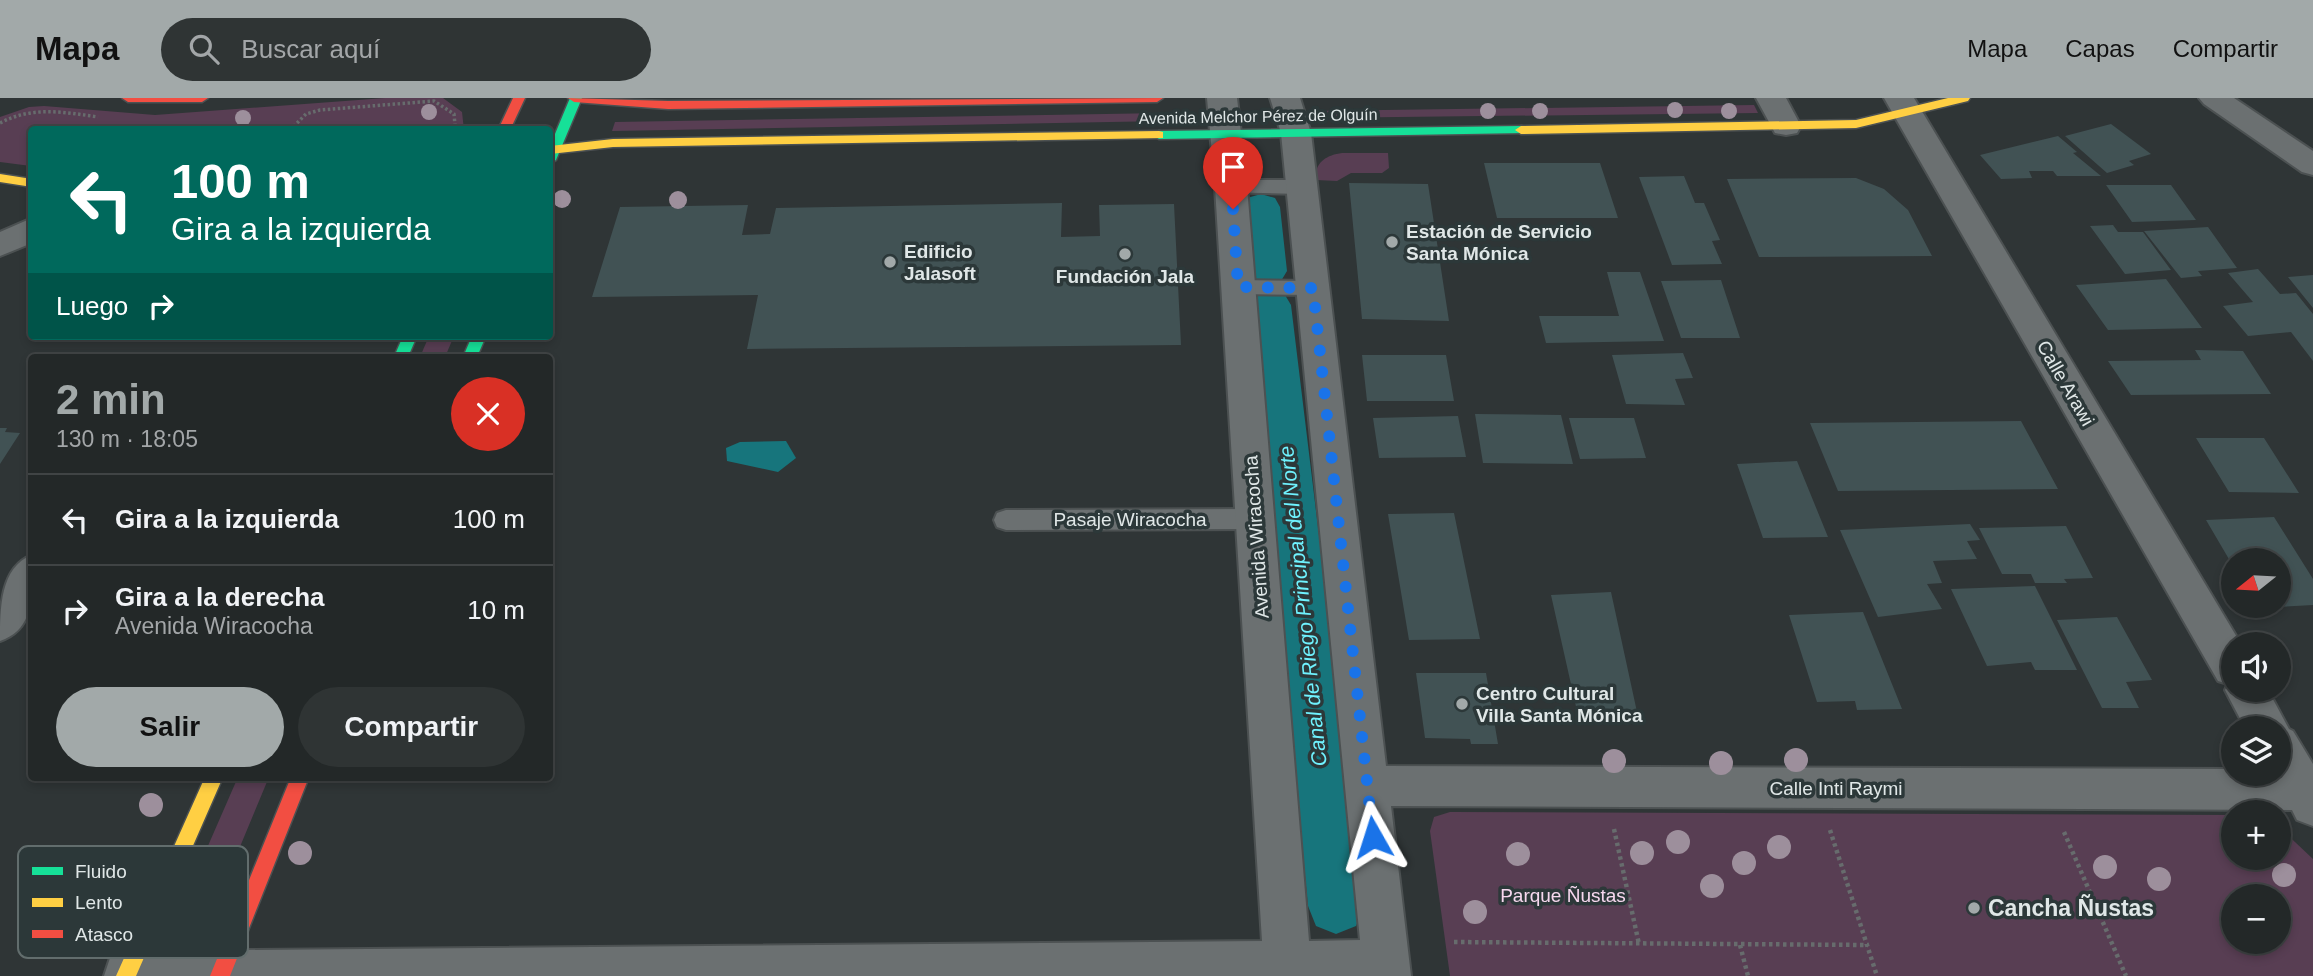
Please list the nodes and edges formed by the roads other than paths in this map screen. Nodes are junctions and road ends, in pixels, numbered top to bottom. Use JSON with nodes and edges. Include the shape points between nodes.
{"nodes":[{"id":1,"x":128,"y":98,"type":"edge"},
{"id":2,"x":202,"y":98,"type":"edge"},
{"id":3,"x":519,"y":98,"type":"edge"},
{"id":4,"x":575,"y":98,"type":"edge"},
{"id":5,"x":1157,"y":98,"type":"edge"},
{"id":6,"x":1285,"y":98,"type":"edge"},
{"id":7,"x":1771,"y":98,"type":"edge"},
{"id":8,"x":1964,"y":98,"type":"edge"},
{"id":9,"x":2214,"y":98,"type":"edge"},
{"id":10,"x":1903,"y":106,"type":"edge"},
{"id":11,"x":1224,"y":116,"type":"edge"},
{"id":12,"x":506,"y":126,"type":"edge"},
{"id":13,"x":1786,"y":126,"type":"junction"},
{"id":14,"x":1296,"y":133,"type":"junction"},
{"id":15,"x":553,"y":148,"type":"edge"},
{"id":16,"x":553,"y":153,"type":"edge"},
{"id":17,"x":2313,"y":165,"type":"edge"},
{"id":18,"x":0,"y":178,"type":"edge"},
{"id":19,"x":28,"y":182,"type":"edge"},
{"id":20,"x":1231,"y":187,"type":"junction"},
{"id":21,"x":1302,"y":187,"type":"junction"},
{"id":22,"x":28,"y":231,"type":"edge"},
{"id":23,"x":0,"y":245,"type":"edge"},
{"id":24,"x":1238,"y":287,"type":"junction"},
{"id":25,"x":1313,"y":288,"type":"junction"},
{"id":26,"x":1255,"y":519,"type":"junction"},
{"id":27,"x":1006,"y":520,"type":"dead end"},
{"id":28,"x":28,"y":565,"type":"edge"},
{"id":29,"x":0,"y":566,"type":"edge"},
{"id":30,"x":28,"y":578,"type":"edge"},
{"id":31,"x":0,"y":624,"type":"edge"},
{"id":32,"x":2221,"y":648,"type":"edge"},
{"id":33,"x":2291,"y":767,"type":"edge"},
{"id":34,"x":212,"y":781,"type":"edge"},
{"id":35,"x":298,"y":781,"type":"edge"},
{"id":36,"x":1368,"y":786,"type":"junction"},
{"id":37,"x":2309,"y":798,"type":"edge"},
{"id":38,"x":184,"y":846,"type":"edge"},
{"id":39,"x":248,"y":907,"type":"edge"},
{"id":40,"x":134,"y":958,"type":"edge"},
{"id":41,"x":228,"y":958,"type":"edge"},
{"id":42,"x":1288,"y":970,"type":"edge"},
{"id":43,"x":1387,"y":970,"type":"edge"},
{"id":44,"x":127,"y":975,"type":"edge"},
{"id":45,"x":221,"y":975,"type":"edge"}],
"edges":[{"from":1,"to":2,"type":"main road"},
{"from":3,"to":12,"type":"main road"},
{"from":4,"to":5,"type":"main road","name":"Avenida Melchor Pérez de Olguín","via":[[668,105]]},
{"from":4,"to":15,"type":"main road"},
{"from":6,"to":14,"type":"street"},
{"from":7,"to":13,"type":"street"},
{"from":8,"to":10,"type":"main road","name":"Avenida Melchor Pérez de Olguín"},
{"from":9,"to":17,"type":"street"},
{"from":10,"to":13,"type":"main road","name":"Avenida Melchor Pérez de Olguín","via":[[1856,124]]},
{"from":10,"to":32,"type":"street","name":"Calle Arawi"},
{"from":11,"to":14,"type":"main road","name":"Avenida Melchor Pérez de Olguín"},
{"from":11,"to":16,"type":"main road","name":"Avenida Melchor Pérez de Olguín","via":[[613,143]]},
{"from":11,"to":20,"type":"street","name":"Avenida Wiracocha"},
{"from":13,"to":14,"type":"main road","name":"Avenida Melchor Pérez de Olguín"},
{"from":14,"to":21,"type":"street"},
{"from":18,"to":19,"type":"main road"},
{"from":20,"to":21,"type":"lane"},
{"from":20,"to":24,"type":"street","name":"Avenida Wiracocha"},
{"from":21,"to":25,"type":"street"},
{"from":22,"to":23,"type":"street"},
{"from":24,"to":25,"type":"lane"},
{"from":24,"to":26,"type":"street","name":"Avenida Wiracocha"},
{"from":25,"to":36,"type":"street"},
{"from":26,"to":27,"type":"lane","name":"Pasaje Wiracocha"},
{"from":26,"to":42,"type":"street","name":"Avenida Wiracocha"},
{"from":28,"to":29,"type":"street"},
{"from":30,"to":31,"type":"street"},
{"from":33,"to":37,"type":"street"},
{"from":34,"to":38,"type":"main road"},
{"from":35,"to":39,"type":"main road"},
{"from":36,"to":37,"type":"street","name":"Calle Inti Raymi"},
{"from":36,"to":43,"type":"street"},
{"from":40,"to":44,"type":"main road"},
{"from":41,"to":45,"type":"main road"},
{"from":42,"to":43,"type":"street"},
{"from":42,"to":45,"type":"street"},
{"from":44,"to":45,"type":"street"}]}
